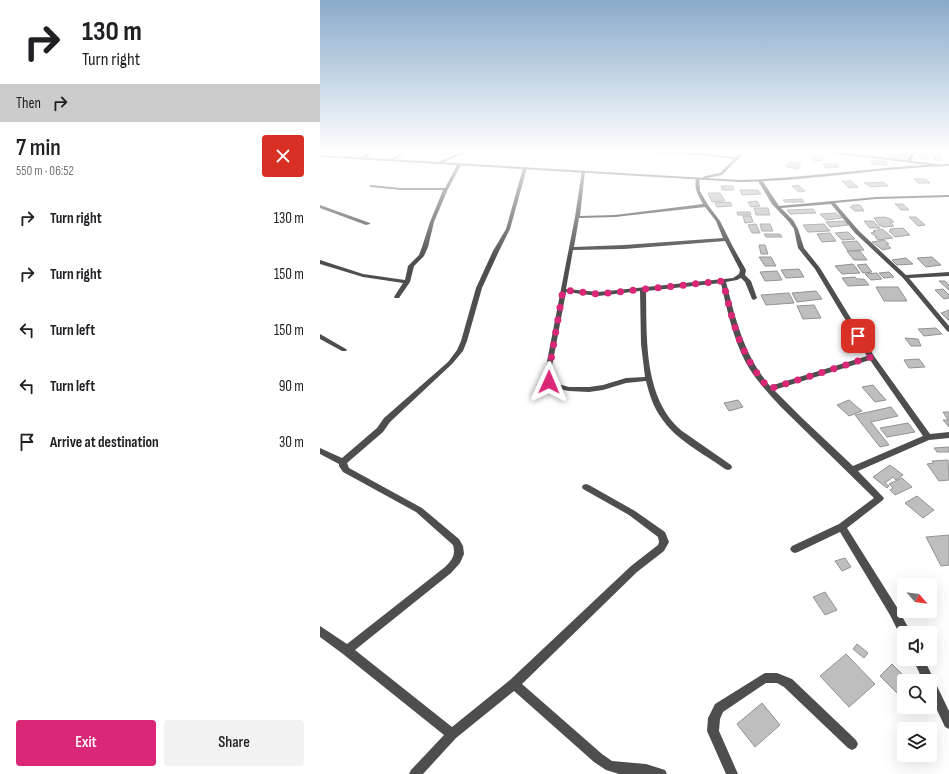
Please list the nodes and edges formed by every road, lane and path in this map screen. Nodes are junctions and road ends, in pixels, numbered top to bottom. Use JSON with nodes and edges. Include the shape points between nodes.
{"nodes":[{"id":1,"x":424,"y":188,"type":"edge"},
{"id":2,"x":519,"y":188,"type":"edge"},
{"id":3,"x":581,"y":188,"type":"edge"},
{"id":4,"x":698,"y":188,"type":"edge"},
{"id":5,"x":765,"y":188,"type":"edge"},
{"id":6,"x":446,"y":189,"type":"joint"},
{"id":7,"x":949,"y":196,"type":"edge"},
{"id":8,"x":832,"y":202,"type":"junction"},
{"id":9,"x":320,"y":206,"type":"edge"},
{"id":10,"x":706,"y":206,"type":"junction"},
{"id":11,"x":779,"y":207,"type":"junction"},
{"id":12,"x":577,"y":217,"type":"junction"},
{"id":13,"x":368,"y":224,"type":"dead end"},
{"id":14,"x":726,"y":239,"type":"junction"},
{"id":15,"x":571,"y":249,"type":"junction"},
{"id":16,"x":320,"y":262,"type":"edge"},
{"id":17,"x":949,"y":274,"type":"edge"},
{"id":18,"x":742,"y":275,"type":"junction"},
{"id":19,"x":905,"y":277,"type":"junction"},
{"id":20,"x":723,"y":281,"type":"junction"},
{"id":21,"x":407,"y":282,"type":"junction"},
{"id":22,"x":563,"y":290,"type":"junction"},
{"id":23,"x":643,"y":290,"type":"junction"},
{"id":24,"x":397,"y":297,"type":"dead end"},
{"id":25,"x":754,"y":298,"type":"dead end"},
{"id":26,"x":947,"y":325,"type":"edge"},
{"id":27,"x":949,"y":330,"type":"edge"},
{"id":28,"x":320,"y":336,"type":"edge"},
{"id":29,"x":344,"y":350,"type":"dead end"},
{"id":30,"x":871,"y":357,"type":"junction"},
{"id":31,"x":649,"y":379,"type":"junction"},
{"id":32,"x":769,"y":389,"type":"junction"},
{"id":33,"x":949,"y":435,"type":"edge"},
{"id":34,"x":928,"y":437,"type":"junction"},
{"id":35,"x":320,"y":451,"type":"edge"},
{"id":36,"x":343,"y":462,"type":"junction"},
{"id":37,"x":728,"y":467,"type":"dead end"},
{"id":38,"x":853,"y":470,"type":"junction"},
{"id":39,"x":586,"y":487,"type":"dead end"},
{"id":40,"x":842,"y":527,"type":"junction"},
{"id":41,"x":795,"y":549,"type":"dead end"},
{"id":42,"x":901,"y":626,"type":"edge"},
{"id":43,"x":320,"y":631,"type":"edge"},
{"id":44,"x":347,"y":650,"type":"junction"},
{"id":45,"x":514,"y":684,"type":"junction"},
{"id":46,"x":937,"y":697,"type":"edge"},
{"id":47,"x":949,"y":723,"type":"edge"},
{"id":48,"x":452,"y":734,"type":"junction"},
{"id":49,"x":852,"y":744,"type":"dead end"},
{"id":50,"x":415,"y":774,"type":"edge"},
{"id":51,"x":661,"y":774,"type":"edge"},
{"id":52,"x":732,"y":774,"type":"edge"}],
"edges":[{"from":1,"to":6,"type":"street"},
{"from":2,"to":36,"type":"street","via":[[508,229],[480,288],[460,351],[387,420],[380,430]]},
{"from":3,"to":12,"type":"street"},
{"from":4,"to":10,"type":"street"},
{"from":5,"to":11,"type":"street"},
{"from":6,"to":21,"type":"street","via":[[425,247],[421,256],[411,266]]},
{"from":7,"to":8,"type":"street"},
{"from":8,"to":11,"type":"street"},
{"from":8,"to":19,"type":"street","via":[[857,232]]},
{"from":9,"to":13,"type":"street"},
{"from":10,"to":12,"type":"street","via":[[614,216]]},
{"from":10,"to":14,"type":"street","via":[[718,221]]},
{"from":11,"to":30,"type":"street","via":[[796,229],[801,248],[817,268]]},
{"from":12,"to":15,"type":"street"},
{"from":14,"to":15,"type":"street","via":[[624,248]]},
{"from":14,"to":18,"type":"street","via":[[743,270]]},
{"from":15,"to":22,"type":"street"},
{"from":16,"to":21,"type":"street","via":[[357,275]]},
{"from":17,"to":19,"type":"street"},
{"from":18,"to":20,"type":"street"},
{"from":18,"to":25,"type":"street","via":[[748,281]]},
{"from":19,"to":26,"type":"street"},
{"from":20,"to":23,"type":"street"},
{"from":20,"to":32,"type":"street","via":[[735,331],[745,355]]},
{"from":21,"to":24,"type":"street"},
{"from":22,"to":23,"type":"street","via":[[598,294]]},
{"from":22,"to":31,"type":"street","via":[[548,377],[551,385],[585,389],[600,388],[623,380]]},
{"from":23,"to":31,"type":"street"},
{"from":26,"to":27,"type":"street"},
{"from":28,"to":29,"type":"street"},
{"from":30,"to":32,"type":"street"},
{"from":30,"to":34,"type":"street"},
{"from":31,"to":37,"type":"street","via":[[660,409],[673,428]]},
{"from":32,"to":38,"type":"street"},
{"from":33,"to":34,"type":"street"},
{"from":34,"to":38,"type":"street"},
{"from":35,"to":36,"type":"street"},
{"from":36,"to":44,"type":"street","via":[[346,470],[419,510],[446,532],[460,548],[456,562],[448,570]]},
{"from":38,"to":40,"type":"street","via":[[880,498]]},
{"from":39,"to":45,"type":"street","via":[[632,513],[662,535],[664,542],[661,548],[634,569]]},
{"from":40,"to":41,"type":"street"},
{"from":40,"to":42,"type":"street"},
{"from":43,"to":44,"type":"street"},
{"from":44,"to":48,"type":"street"},
{"from":45,"to":48,"type":"street"},
{"from":45,"to":51,"type":"street","via":[[598,758],[619,768]]},
{"from":46,"to":47,"type":"street"},
{"from":48,"to":50,"type":"street"},
{"from":49,"to":52,"type":"street","via":[[788,682],[777,678],[765,678],[719,708],[714,718],[713,732]]}]}
